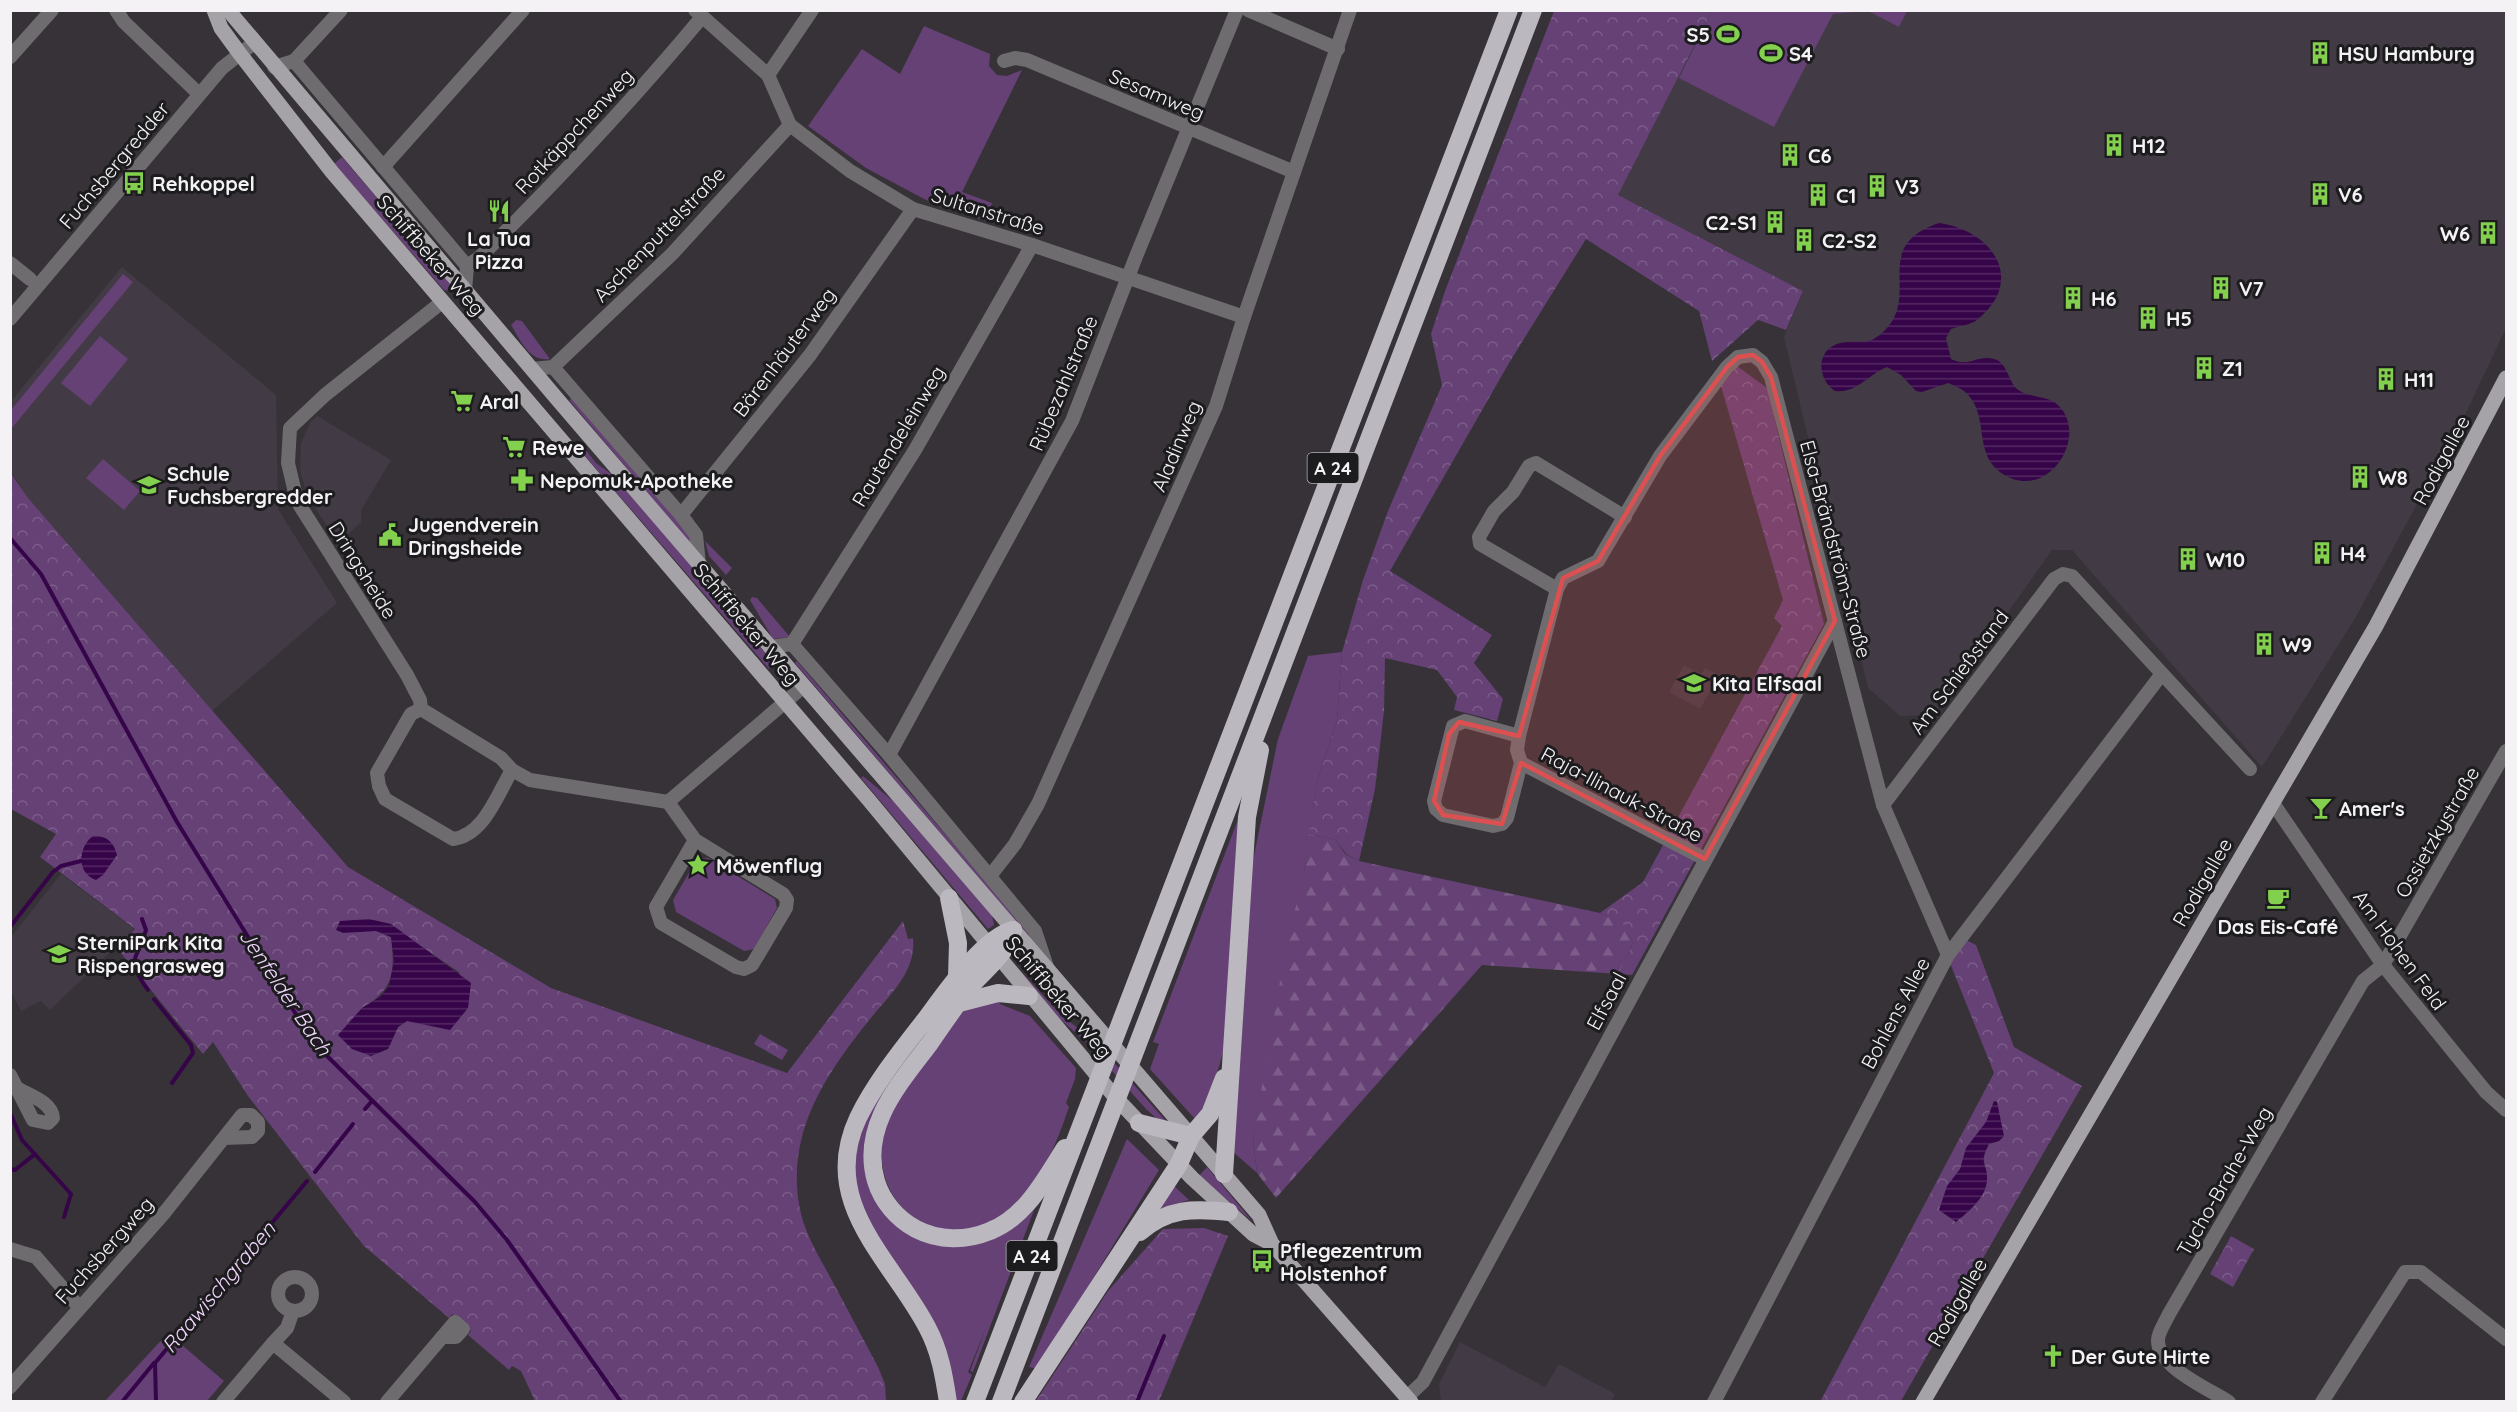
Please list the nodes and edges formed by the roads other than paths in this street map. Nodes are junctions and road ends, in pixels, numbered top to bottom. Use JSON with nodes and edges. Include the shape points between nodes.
{"nodes":[{"id":1,"x":52,"y":10,"type":"edge"},
{"id":2,"x":116,"y":10,"type":"edge"},
{"id":3,"x":214,"y":10,"type":"edge"},
{"id":4,"x":228,"y":10,"type":"edge"},
{"id":5,"x":341,"y":10,"type":"edge"},
{"id":6,"x":523,"y":10,"type":"edge"},
{"id":7,"x":812,"y":10,"type":"edge"},
{"id":8,"x":1238,"y":10,"type":"edge"},
{"id":9,"x":1248,"y":10,"type":"edge"},
{"id":10,"x":1350,"y":10,"type":"edge"},
{"id":11,"x":1509,"y":10,"type":"edge"},
{"id":12,"x":1533,"y":10,"type":"edge"},
{"id":13,"x":699,"y":14,"type":"edge"},
{"id":14,"x":254,"y":43,"type":"junction"},
{"id":15,"x":1338,"y":49,"type":"junction"},
{"id":16,"x":240,"y":54,"type":"junction"},
{"id":17,"x":10,"y":57,"type":"edge"},
{"id":18,"x":294,"y":61,"type":"junction"},
{"id":19,"x":1004,"y":61,"type":"dead end"},
{"id":20,"x":274,"y":67,"type":"junction"},
{"id":21,"x":768,"y":75,"type":"junction"},
{"id":22,"x":200,"y":94,"type":"junction"},
{"id":23,"x":790,"y":125,"type":"junction"},
{"id":24,"x":1189,"y":129,"type":"junction"},
{"id":25,"x":383,"y":166,"type":"junction"},
{"id":26,"x":1294,"y":172,"type":"junction"},
{"id":27,"x":913,"y":209,"type":"junction"},
{"id":28,"x":1032,"y":245,"type":"junction"},
{"id":29,"x":10,"y":263,"type":"edge"},
{"id":30,"x":467,"y":266,"type":"junction"},
{"id":31,"x":1128,"y":277,"type":"junction"},
{"id":32,"x":30,"y":279,"type":"dead end"},
{"id":33,"x":465,"y":291,"type":"junction"},
{"id":34,"x":442,"y":302,"type":"junction"},
{"id":35,"x":1244,"y":317,"type":"junction"},
{"id":36,"x":10,"y":319,"type":"edge"},
{"id":37,"x":554,"y":367,"type":"junction"},
{"id":38,"x":532,"y":369,"type":"junction"},
{"id":39,"x":2506,"y":378,"type":"edge"},
{"id":40,"x":562,"y":440,"type":"junction"},
{"id":41,"x":594,"y":442,"type":"junction"},
{"id":42,"x":681,"y":515,"type":"junction"},
{"id":43,"x":1625,"y":517,"type":"junction"},
{"id":44,"x":699,"y":564,"type":"junction"},
{"id":45,"x":1557,"y":589,"type":"junction"},
{"id":46,"x":1835,"y":621,"type":"junction"},
{"id":47,"x":792,"y":644,"type":"junction"},
{"id":48,"x":770,"y":646,"type":"junction"},
{"id":49,"x":2161,"y":675,"type":"junction"},
{"id":50,"x":804,"y":686,"type":"junction"},
{"id":51,"x":786,"y":702,"type":"junction"},
{"id":52,"x":1269,"y":704,"type":"junction"},
{"id":53,"x":421,"y":709,"type":"junction"},
{"id":54,"x":1519,"y":736,"type":"junction"},
{"id":55,"x":2506,"y":751,"type":"edge"},
{"id":56,"x":889,"y":755,"type":"junction"},
{"id":57,"x":1521,"y":763,"type":"junction"},
{"id":58,"x":2250,"y":769,"type":"dead end"},
{"id":59,"x":512,"y":770,"type":"junction"},
{"id":60,"x":668,"y":802,"type":"junction"},
{"id":61,"x":2273,"y":803,"type":"junction"},
{"id":62,"x":1883,"y":805,"type":"junction"},
{"id":63,"x":695,"y":840,"type":"junction"},
{"id":64,"x":1705,"y":859,"type":"junction"},
{"id":65,"x":990,"y":876,"type":"junction"},
{"id":66,"x":949,"y":898,"type":"junction"},
{"id":67,"x":1013,"y":930,"type":"junction"},
{"id":68,"x":993,"y":952,"type":"junction"},
{"id":69,"x":1948,"y":955,"type":"junction"},
{"id":70,"x":2384,"y":965,"type":"junction"},
{"id":71,"x":1049,"y":972,"type":"junction"},
{"id":72,"x":957,"y":977,"type":"junction"},
{"id":73,"x":1029,"y":996,"type":"junction"},
{"id":74,"x":959,"y":1003,"type":"junction"},
{"id":75,"x":1230,"y":1051,"type":"junction"},
{"id":76,"x":10,"y":1075,"type":"edge"},
{"id":77,"x":16,"y":1088,"type":"dead end"},
{"id":78,"x":1090,"y":1104,"type":"junction"},
{"id":79,"x":2506,"y":1110,"type":"edge"},
{"id":80,"x":1139,"y":1123,"type":"junction"},
{"id":81,"x":1191,"y":1136,"type":"junction"},
{"id":82,"x":224,"y":1138,"type":"dead end"},
{"id":83,"x":1179,"y":1164,"type":"junction"},
{"id":84,"x":1224,"y":1174,"type":"junction"},
{"id":85,"x":1229,"y":1212,"type":"junction"},
{"id":86,"x":1128,"y":1244,"type":"junction"},
{"id":87,"x":1272,"y":1244,"type":"junction"},
{"id":88,"x":10,"y":1249,"type":"edge"},
{"id":89,"x":79,"y":1307,"type":"junction"},
{"id":90,"x":293,"y":1311,"type":"dead end"},
{"id":91,"x":442,"y":1337,"type":"dead end"},
{"id":92,"x":2506,"y":1339,"type":"edge"},
{"id":93,"x":273,"y":1343,"type":"junction"},
{"id":94,"x":10,"y":1387,"type":"edge"},
{"id":95,"x":1409,"y":1399,"type":"edge"},
{"id":96,"x":223,"y":1401,"type":"edge"},
{"id":97,"x":344,"y":1401,"type":"edge"},
{"id":98,"x":387,"y":1401,"type":"edge"},
{"id":99,"x":948,"y":1401,"type":"edge"},
{"id":100,"x":975,"y":1401,"type":"edge"},
{"id":101,"x":1000,"y":1401,"type":"edge"},
{"id":102,"x":1023,"y":1401,"type":"edge"},
{"id":103,"x":1714,"y":1401,"type":"edge"},
{"id":104,"x":1923,"y":1401,"type":"edge"},
{"id":105,"x":2229,"y":1401,"type":"edge"},
{"id":106,"x":2322,"y":1401,"type":"edge"}],
"edges":[{"from":1,"to":17,"type":"street"},
{"from":2,"to":22,"type":"street"},
{"from":3,"to":16,"type":"main road","name":"Schiffbeker Weg","via":[[221,28]]},
{"from":4,"to":14,"type":"main road","name":"Schiffbeker Weg"},
{"from":5,"to":18,"type":"street"},
{"from":6,"to":25,"type":"street"},
{"from":7,"to":21,"type":"street"},
{"from":8,"to":24,"type":"street","name":"Rübezahlstraße"},
{"from":9,"to":15,"type":"street"},
{"from":10,"to":15,"type":"street","name":"Aladinweg"},
{"from":11,"to":78,"type":"highway","number":"A 24"},
{"from":12,"to":52,"type":"highway","number":"A 24"},
{"from":13,"to":21,"type":"street"},
{"from":13,"to":30,"type":"street","name":"Rotkäppchenweg","via":[[643,88]]},
{"from":14,"to":16,"type":"street","name":"Fuchsbergredder"},
{"from":14,"to":20,"type":"main road","name":"Schiffbeker Weg"},
{"from":15,"to":26,"type":"street","name":"Aladinweg"},
{"from":16,"to":22,"type":"street","name":"Fuchsbergredder"},
{"from":16,"to":34,"type":"main road","name":"Schiffbeker Weg","via":[[289,120]]},
{"from":18,"to":20,"type":"street"},
{"from":18,"to":25,"type":"street","name":"Schiffbeker Weg"},
{"from":19,"to":24,"type":"street","name":"Sesamweg","via":[[1027,60]]},
{"from":20,"to":33,"type":"main road","name":"Schiffbeker Weg"},
{"from":21,"to":23,"type":"street","name":"Sultanstraße"},
{"from":22,"to":36,"type":"street","name":"Fuchsbergredder"},
{"from":23,"to":27,"type":"street","name":"Sultanstraße","via":[[850,171]]},
{"from":23,"to":37,"type":"street","name":"Aschenputtelstraße","via":[[672,254]]},
{"from":24,"to":26,"type":"street","name":"Sesamweg"},
{"from":24,"to":31,"type":"street","name":"Rübezahlstraße"},
{"from":25,"to":30,"type":"street","name":"Schiffbeker Weg"},
{"from":26,"to":35,"type":"street","name":"Aladinweg"},
{"from":27,"to":28,"type":"street","name":"Sultanstraße"},
{"from":27,"to":42,"type":"street","name":"Bärenhäuterweg","via":[[810,355]]},
{"from":28,"to":31,"type":"street","name":"Sultanstraße"},
{"from":28,"to":47,"type":"street","name":"Rautendeleinweg","via":[[915,450]]},
{"from":29,"to":32,"type":"street"},
{"from":30,"to":33,"type":"street","name":"Schiffbeker Weg"},
{"from":31,"to":35,"type":"street","name":"Sultanstraße"},
{"from":31,"to":56,"type":"street","name":"Rübezahlstraße","via":[[1063,439]]},
{"from":33,"to":34,"type":"main road"},
{"from":33,"to":38,"type":"main road","name":"Schiffbeker Weg"},
{"from":34,"to":40,"type":"main road","name":"Schiffbeker Weg"},
{"from":34,"to":53,"type":"street","name":"Dringsheide","via":[[325,395],[290,428],[288,463],[297,501],[406,675]]},
{"from":35,"to":65,"type":"street","name":"Aladinweg","via":[[1216,406],[1065,747],[1015,844]]},
{"from":37,"to":38,"type":"street"},
{"from":37,"to":42,"type":"street","name":"Schiffbeker Weg"},
{"from":38,"to":41,"type":"main road","name":"Schiffbeker Weg"},
{"from":39,"to":61,"type":"main road","name":"Rodigallee","via":[[2376,626]]},
{"from":40,"to":41,"type":"main road"},
{"from":40,"to":51,"type":"main road","name":"Schiffbeker Weg"},
{"from":41,"to":44,"type":"main road","name":"Schiffbeker Weg"},
{"from":42,"to":44,"type":"street","name":"Schiffbeker Weg","via":[[696,535]]},
{"from":43,"to":45,"type":"street","via":[[1598,561],[1563,578]]},
{"from":43,"to":45,"type":"street","via":[[1536,463],[1529,466],[1513,492],[1494,512],[1479,537],[1480,544]]},
{"from":43,"to":46,"type":"street","name":"Elsa-Brändström-Straße","via":[[1659,456],[1727,368],[1738,357],[1753,355],[1771,377]]},
{"from":44,"to":48,"type":"main road","name":"Schiffbeker Weg"},
{"from":45,"to":54,"type":"street","name":"Raja-Ilinauk-Straße"},
{"from":46,"to":62,"type":"street","name":"Elsa-Brändström-Straße"},
{"from":46,"to":64,"type":"street","name":"Elfsaal"},
{"from":47,"to":48,"type":"street","name":"Schiffbeker Weg"},
{"from":47,"to":56,"type":"street","name":"Schiffbeker Weg"},
{"from":48,"to":50,"type":"main road","name":"Schiffbeker Weg"},
{"from":49,"to":58,"type":"street"},
{"from":49,"to":62,"type":"street","name":"Am Schießstand","via":[[2072,576],[2063,574],[2054,579]]},
{"from":49,"to":69,"type":"street","name":"Bohlens Allee"},
{"from":50,"to":51,"type":"street"},
{"from":50,"to":67,"type":"main road","name":"Schiffbeker Weg"},
{"from":51,"to":60,"type":"street"},
{"from":51,"to":66,"type":"main road","name":"Schiffbeker Weg"},
{"from":52,"to":75,"type":"highway","via":[[1247,817]]},
{"from":52,"to":101,"type":"highway","number":"A 24"},
{"from":53,"to":59,"type":"street","via":[[501,758]]},
{"from":53,"to":59,"type":"street","via":[[411,714],[377,773],[385,799],[453,839],[466,837],[477,828]]},
{"from":54,"to":57,"type":"street","name":"Raja-Ilinauk-Straße","via":[[1517,750]]},
{"from":54,"to":57,"type":"street","name":"Raja-Ilinauk-Straße","via":[[1465,722],[1453,726],[1434,801],[1436,809],[1443,815],[1473,822],[1502,824]]},
{"from":55,"to":70,"type":"street","name":"Ossietzkystraße"},
{"from":56,"to":65,"type":"street","name":"Schiffbeker Weg"},
{"from":57,"to":64,"type":"street","name":"Raja-Ilinauk-Straße"},
{"from":59,"to":60,"type":"street","via":[[531,780]]},
{"from":60,"to":63,"type":"street"},
{"from":61,"to":70,"type":"street","name":"Am Hohen Feld"},
{"from":61,"to":104,"type":"main road","name":"Rodigallee"},
{"from":62,"to":69,"type":"street","name":"Elsa-Brändström-Straße"},
{"from":63,"to":63,"type":"street","via":[[656,907],[657,915],[661,923],[744,969],[752,965],[787,900]]},
{"from":64,"to":95,"type":"street","name":"Elfsaal","via":[[1423,1382]]},
{"from":65,"to":71,"type":"street","name":"Schiffbeker Weg","via":[[1035,931]]},
{"from":66,"to":68,"type":"main road","name":"Schiffbeker Weg"},
{"from":66,"to":72,"type":"highway","via":[[958,943]]},
{"from":67,"to":68,"type":"highway","via":[[1008,944]]},
{"from":67,"to":71,"type":"main road","name":"Schiffbeker Weg"},
{"from":68,"to":72,"type":"highway"},
{"from":68,"to":73,"type":"main road","name":"Schiffbeker Weg"},
{"from":68,"to":74,"type":"highway"},
{"from":69,"to":103,"type":"street","name":"Bohlens Allee"},
{"from":70,"to":79,"type":"street","name":"Am Hohen Feld","via":[[2486,1092]]},
{"from":70,"to":105,"type":"street","name":"Tycho-Brahe-Weg","via":[[2363,981],[2158,1339],[2161,1353],[2171,1367]]},
{"from":71,"to":81,"type":"main road","name":"Schiffbeker Weg"},
{"from":72,"to":99,"type":"highway","via":[[879,1081],[858,1119],[847,1160],[848,1185],[862,1227],[927,1327],[942,1363]]},
{"from":73,"to":74,"type":"highway","via":[[998,993]]},
{"from":73,"to":80,"type":"main road","name":"Schiffbeker Weg"},
{"from":74,"to":78,"type":"highway","via":[[896,1087],[876,1128],[875,1178],[885,1201],[901,1219],[922,1232],[952,1238],[974,1237],[1004,1224],[1043,1183]]},
{"from":75,"to":81,"type":"highway","via":[[1210,1114]]},
{"from":75,"to":84,"type":"highway"},
{"from":76,"to":77,"type":"street"},
{"from":78,"to":100,"type":"highway","number":"A 24"},
{"from":80,"to":81,"type":"highway"},
{"from":80,"to":83,"type":"main road","name":"Schiffbeker Weg"},
{"from":81,"to":83,"type":"highway"},
{"from":81,"to":84,"type":"main road","name":"Schiffbeker Weg"},
{"from":82,"to":89,"type":"street","name":"Fuchsbergweg","via":[[165,1212]]},
{"from":83,"to":85,"type":"main road","name":"Schiffbeker Weg"},
{"from":83,"to":86,"type":"highway"},
{"from":84,"to":87,"type":"main road","name":"Schiffbeker Weg","via":[[1259,1215]]},
{"from":85,"to":86,"type":"highway","via":[[1179,1210],[1152,1222]]},
{"from":85,"to":87,"type":"main road","name":"Schiffbeker Weg","via":[[1253,1234]]},
{"from":86,"to":102,"type":"highway"},
{"from":87,"to":95,"type":"main road","name":"Schiffbeker Weg"},
{"from":88,"to":89,"type":"street","via":[[36,1257]]},
{"from":89,"to":94,"type":"street","name":"Fuchsbergweg"},
{"from":90,"to":93,"type":"street","via":[[287,1329]]},
{"from":91,"to":98,"type":"street"},
{"from":92,"to":106,"type":"street","via":[[2421,1272],[2405,1272]]},
{"from":93,"to":96,"type":"street"},
{"from":93,"to":97,"type":"street"}]}
